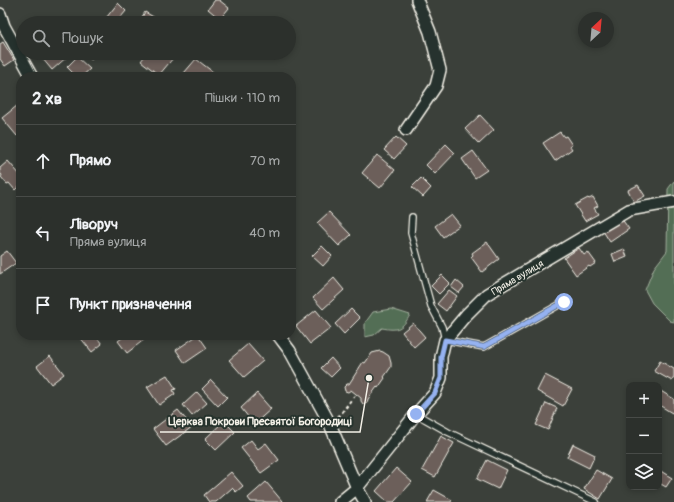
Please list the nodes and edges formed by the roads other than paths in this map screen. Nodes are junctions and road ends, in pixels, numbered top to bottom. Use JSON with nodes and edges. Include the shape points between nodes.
{"nodes":[{"id":1,"x":416,"y":0,"type":"edge"},
{"id":2,"x":0,"y":14,"type":"edge"},
{"id":3,"x":16,"y":48,"type":"edge"},
{"id":4,"x":23,"y":60,"type":"edge"},
{"id":5,"x":29,"y":72,"type":"edge"},
{"id":6,"x":406,"y":130,"type":"dead end"},
{"id":7,"x":674,"y":202,"type":"edge"},
{"id":8,"x":412,"y":217,"type":"dead end"},
{"id":9,"x":564,"y":302,"type":"dead end"},
{"id":10,"x":282,"y":340,"type":"edge"},
{"id":11,"x":445,"y":340,"type":"junction"},
{"id":12,"x":416,"y":414,"type":"junction"},
{"id":13,"x":357,"y":488,"type":"junction"},
{"id":14,"x":340,"y":502,"type":"edge"},
{"id":15,"x":364,"y":502,"type":"edge"},
{"id":16,"x":596,"y":502,"type":"edge"}],
"edges":[{"from":1,"to":6,"type":"street","via":[[430,32],[440,70],[436,86]]},
{"from":2,"to":3,"type":"street"},
{"from":4,"to":5,"type":"street"},
{"from":7,"to":11,"type":"street","name":"Пряма вулиця","via":[[629,210],[487,294]]},
{"from":8,"to":11,"type":"lane","via":[[411,233],[430,306],[442,327]]},
{"from":9,"to":11,"type":"lane","via":[[484,347]]},
{"from":10,"to":13,"type":"street","via":[[329,422]]},
{"from":11,"to":12,"type":"street","name":"Пряма вулиця","via":[[441,357],[441,378],[435,393]]},
{"from":12,"to":13,"type":"street","name":"Пряма вулиця"},
{"from":12,"to":16,"type":"lane","via":[[448,432]]},
{"from":13,"to":14,"type":"street","name":"Пряма вулиця"},
{"from":13,"to":15,"type":"street"}]}
